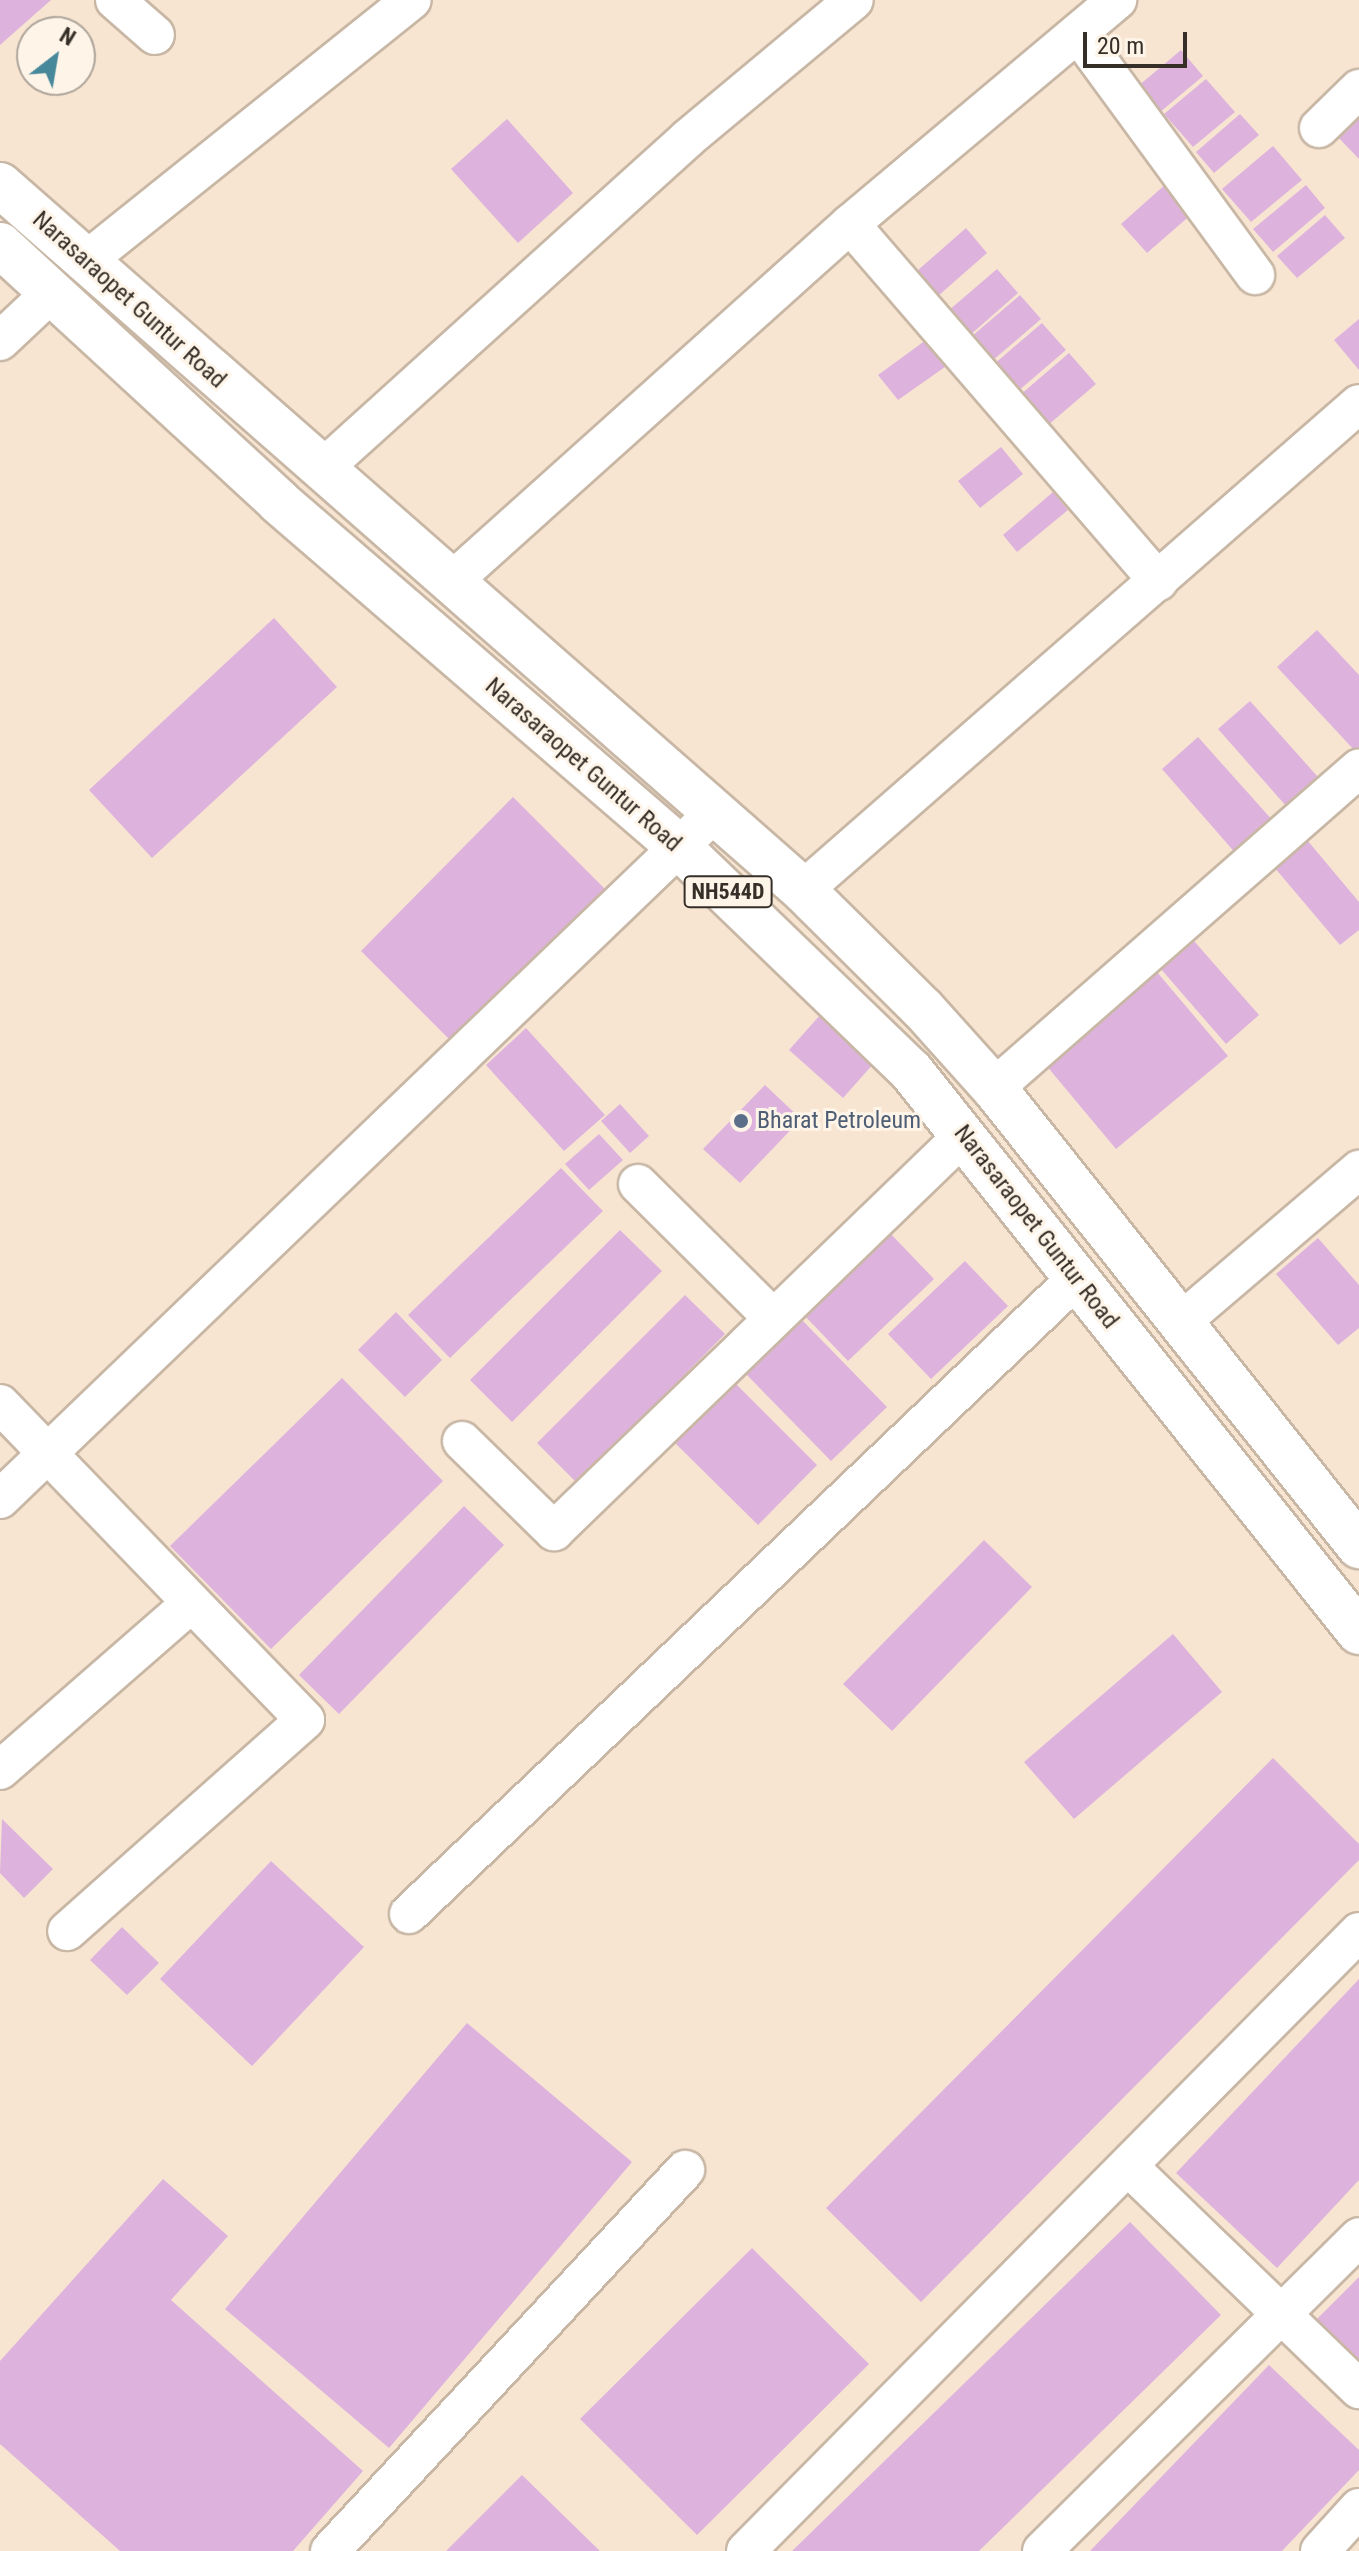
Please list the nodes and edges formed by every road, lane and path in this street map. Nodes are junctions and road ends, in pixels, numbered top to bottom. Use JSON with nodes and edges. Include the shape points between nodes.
{"nodes":[{"id":1,"x":115,"y":0,"type":"edge"},
{"id":2,"x":412,"y":0,"type":"edge"},
{"id":3,"x":854,"y":0,"type":"edge"},
{"id":4,"x":1117,"y":0,"type":"edge"},
{"id":5,"x":1078,"y":33,"type":"junction"},
{"id":6,"x":155,"y":35,"type":"dead end"},
{"id":7,"x":1359,"y":89,"type":"edge"},
{"id":8,"x":1319,"y":128,"type":"dead end"},
{"id":9,"x":0,"y":185,"type":"edge"},
{"id":10,"x":850,"y":224,"type":"junction"},
{"id":11,"x":0,"y":245,"type":"edge"},
{"id":12,"x":87,"y":260,"type":"junction"},
{"id":13,"x":1255,"y":275,"type":"dead end"},
{"id":14,"x":51,"y":293,"type":"junction"},
{"id":15,"x":0,"y":341,"type":"edge"},
{"id":16,"x":1359,"y":404,"type":"edge"},
{"id":17,"x":321,"y":470,"type":"junction"},
{"id":18,"x":1158,"y":581,"type":"junction"},
{"id":19,"x":450,"y":583,"type":"junction"},
{"id":20,"x":1359,"y":768,"type":"edge"},
{"id":21,"x":714,"y":813,"type":"junction"},
{"id":22,"x":679,"y":847,"type":"junction"},
{"id":23,"x":803,"y":890,"type":"junction"},
{"id":24,"x":994,"y":1088,"type":"junction"},
{"id":25,"x":965,"y":1134,"type":"junction"},
{"id":26,"x":1359,"y":1170,"type":"edge"},
{"id":27,"x":638,"y":1184,"type":"dead end"},
{"id":28,"x":1076,"y":1279,"type":"junction"},
{"id":29,"x":772,"y":1317,"type":"junction"},
{"id":30,"x":1182,"y":1321,"type":"junction"},
{"id":31,"x":0,"y":1404,"type":"edge"},
{"id":32,"x":462,"y":1441,"type":"dead end"},
{"id":33,"x":51,"y":1453,"type":"junction"},
{"id":34,"x":0,"y":1499,"type":"edge"},
{"id":35,"x":1359,"y":1546,"type":"edge"},
{"id":36,"x":189,"y":1605,"type":"junction"},
{"id":37,"x":1359,"y":1632,"type":"edge"},
{"id":38,"x":0,"y":1770,"type":"edge"},
{"id":39,"x":409,"y":1914,"type":"dead end"},
{"id":40,"x":67,"y":1931,"type":"dead end"},
{"id":41,"x":1359,"y":1932,"type":"edge"},
{"id":42,"x":1129,"y":2167,"type":"junction"},
{"id":43,"x":685,"y":2170,"type":"dead end"},
{"id":44,"x":1359,"y":2237,"type":"edge"},
{"id":45,"x":1282,"y":2311,"type":"junction"},
{"id":46,"x":1359,"y":2389,"type":"edge"},
{"id":47,"x":1359,"y":2508,"type":"edge"},
{"id":48,"x":330,"y":2551,"type":"edge"},
{"id":49,"x":746,"y":2551,"type":"edge"},
{"id":50,"x":1042,"y":2551,"type":"edge"},
{"id":51,"x":1320,"y":2551,"type":"edge"}],
"edges":[{"from":1,"to":6,"type":"street"},
{"from":2,"to":12,"type":"street"},
{"from":3,"to":17,"type":"street","via":[[687,139]]},
{"from":4,"to":5,"type":"street"},
{"from":5,"to":10,"type":"street"},
{"from":5,"to":13,"type":"street"},
{"from":7,"to":8,"type":"street"},
{"from":9,"to":12,"type":"highway","name":"Narasaraopet Guntur Road","number":"NH544D"},
{"from":10,"to":18,"type":"street"},
{"from":10,"to":19,"type":"street"},
{"from":11,"to":14,"type":"highway","name":"Narasaraopet Guntur Road","number":"NH544D"},
{"from":12,"to":17,"type":"highway","name":"Narasaraopet Guntur Road","number":"NH544D"},
{"from":14,"to":15,"type":"street"},
{"from":14,"to":22,"type":"highway","name":"Narasaraopet Guntur Road","number":"NH544D","via":[[279,502]]},
{"from":16,"to":18,"type":"street"},
{"from":17,"to":19,"type":"highway","name":"Narasaraopet Guntur Road","number":"NH544D"},
{"from":18,"to":23,"type":"street"},
{"from":19,"to":21,"type":"highway","name":"Narasaraopet Guntur Road","number":"NH544D"},
{"from":20,"to":24,"type":"street"},
{"from":21,"to":22,"type":"street"},
{"from":21,"to":23,"type":"highway","name":"Narasaraopet Guntur Road","number":"NH544D"},
{"from":22,"to":25,"type":"highway","name":"Narasaraopet Guntur Road","number":"NH544D","via":[[856,1016]]},
{"from":22,"to":33,"type":"street"},
{"from":23,"to":24,"type":"highway","name":"Narasaraopet Guntur Road","number":"NH544D"},
{"from":24,"to":30,"type":"highway","name":"Narasaraopet Guntur Road","number":"NH544D"},
{"from":25,"to":28,"type":"highway","name":"Narasaraopet Guntur Road","number":"NH544D"},
{"from":25,"to":29,"type":"street"},
{"from":26,"to":30,"type":"street"},
{"from":27,"to":29,"type":"street"},
{"from":28,"to":37,"type":"highway","name":"Narasaraopet Guntur Road","number":"NH544D"},
{"from":28,"to":39,"type":"street"},
{"from":29,"to":32,"type":"street","via":[[554,1531]]},
{"from":30,"to":35,"type":"highway","name":"Narasaraopet Guntur Road","number":"NH544D"},
{"from":31,"to":33,"type":"street"},
{"from":33,"to":34,"type":"street"},
{"from":33,"to":36,"type":"street"},
{"from":36,"to":38,"type":"street"},
{"from":36,"to":40,"type":"street","via":[[305,1720]]},
{"from":41,"to":42,"type":"street"},
{"from":42,"to":45,"type":"street"},
{"from":42,"to":49,"type":"street"},
{"from":43,"to":48,"type":"street"},
{"from":44,"to":45,"type":"street"},
{"from":45,"to":46,"type":"street"},
{"from":45,"to":50,"type":"street"},
{"from":47,"to":51,"type":"street"}]}
